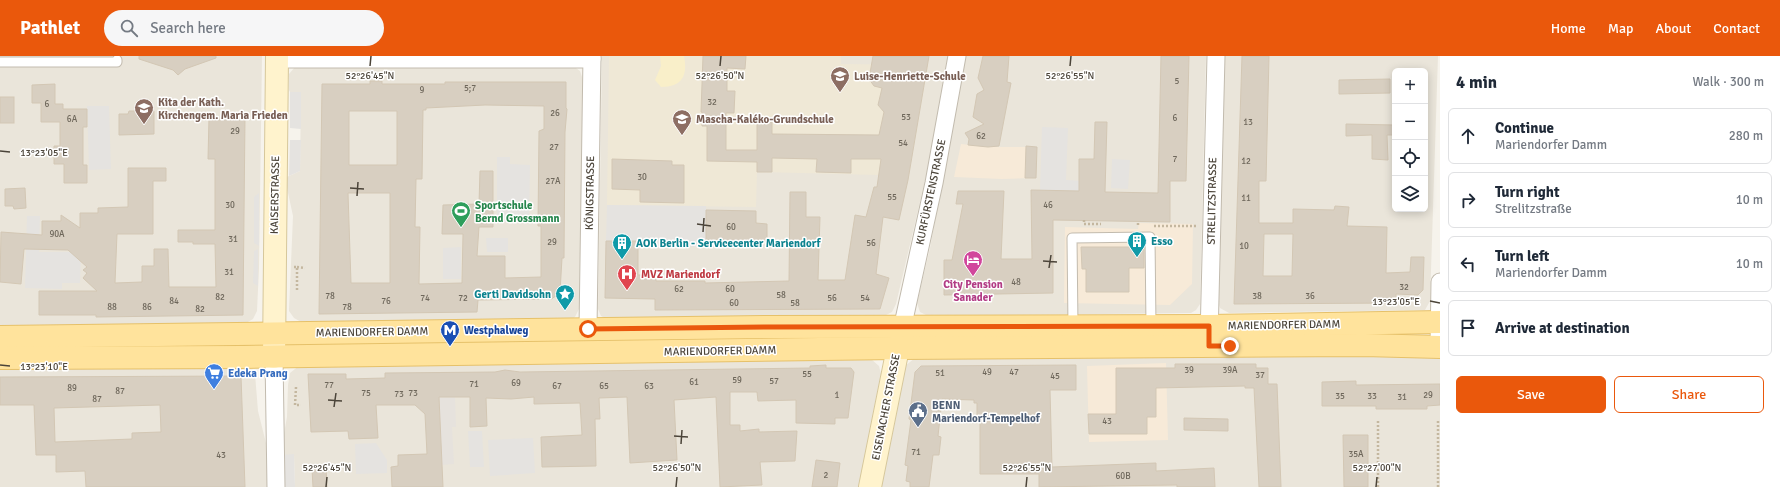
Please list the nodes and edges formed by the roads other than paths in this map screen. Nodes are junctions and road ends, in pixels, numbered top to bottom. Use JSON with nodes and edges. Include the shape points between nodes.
{"nodes":[{"id":1,"x":957,"y":56,"type":"edge"},
{"id":2,"x":1216,"y":56,"type":"edge"},
{"id":3,"x":277,"y":58,"type":"edge"},
{"id":4,"x":592,"y":58,"type":"edge"},
{"id":5,"x":117,"y":60,"type":"dead end"},
{"id":6,"x":0,"y":62,"type":"edge"},
{"id":7,"x":1440,"y":282,"type":"edge"},
{"id":8,"x":1440,"y":322,"type":"edge"},
{"id":9,"x":1073,"y":326,"type":"junction"},
{"id":10,"x":1151,"y":326,"type":"junction"},
{"id":11,"x":902,"y":327,"type":"junction"},
{"id":12,"x":588,"y":329,"type":"junction"},
{"id":13,"x":274,"y":333,"type":"junction"},
{"id":14,"x":1209,"y":336,"type":"junction"},
{"id":15,"x":0,"y":337,"type":"edge"},
{"id":16,"x":1439,"y":347,"type":"edge"},
{"id":17,"x":898,"y":348,"type":"junction"},
{"id":18,"x":274,"y":357,"type":"junction"},
{"id":19,"x":0,"y":358,"type":"edge"},
{"id":20,"x":276,"y":487,"type":"edge"},
{"id":21,"x":870,"y":487,"type":"edge"}],
"edges":[{"from":1,"to":11,"type":"street","name":"KURFÜRSTENSTRASSE","via":[[934,183]]},
{"from":2,"to":14,"type":"street","name":"STRELITZSTRASSE"},
{"from":3,"to":4,"type":"street"},
{"from":3,"to":13,"type":"street","name":"KAISERSTRASSE"},
{"from":4,"to":12,"type":"street","name":"KÖNIGSTRASSE"},
{"from":5,"to":6,"type":"lane"},
{"from":7,"to":8,"type":"street"},
{"from":8,"to":14,"type":"main road","name":"MARIENDORFER DAMM"},
{"from":8,"to":16,"type":"street"},
{"from":9,"to":10,"type":"main road","name":"MARIENDORFER DAMM"},
{"from":9,"to":10,"type":"lane","via":[[1072,238],[1150,237]]},
{"from":9,"to":11,"type":"main road","name":"MARIENDORFER DAMM"},
{"from":10,"to":14,"type":"main road","name":"MARIENDORFER DAMM"},
{"from":11,"to":12,"type":"main road","name":"MARIENDORFER DAMM"},
{"from":11,"to":17,"type":"street","name":"EISENACHER STRASSE"},
{"from":12,"to":13,"type":"main road","name":"MARIENDORFER DAMM"},
{"from":13,"to":15,"type":"main road","name":"MARIENDORFER DAMM"},
{"from":13,"to":18,"type":"street"},
{"from":14,"to":16,"type":"main road","name":"MARIENDORFER DAMM"},
{"from":14,"to":17,"type":"main road","name":"MARIENDORFER DAMM"},
{"from":17,"to":18,"type":"main road","name":"MARIENDORFER DAMM"},
{"from":17,"to":21,"type":"street","name":"EISENACHER STRASSE"},
{"from":18,"to":19,"type":"main road","name":"MARIENDORFER DAMM"},
{"from":18,"to":20,"type":"street"}]}
